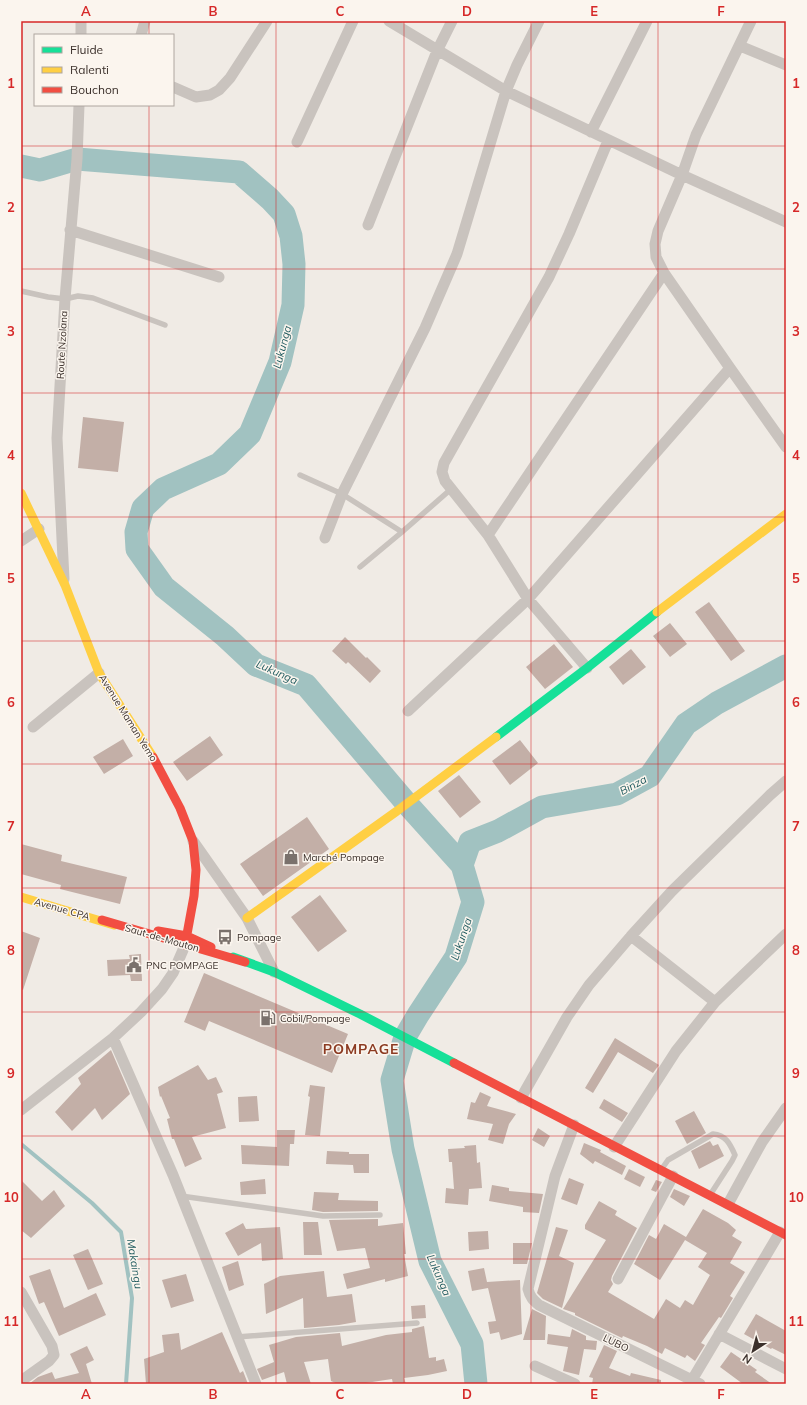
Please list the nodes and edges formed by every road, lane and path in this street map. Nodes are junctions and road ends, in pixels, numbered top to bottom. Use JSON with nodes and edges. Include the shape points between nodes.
{"nodes":[{"id":1,"x":81,"y":21,"type":"edge"},
{"id":2,"x":145,"y":21,"type":"edge"},
{"id":3,"x":267,"y":21,"type":"edge"},
{"id":4,"x":353,"y":21,"type":"edge"},
{"id":5,"x":389,"y":21,"type":"edge"},
{"id":6,"x":452,"y":21,"type":"edge"},
{"id":7,"x":539,"y":21,"type":"edge"},
{"id":8,"x":647,"y":21,"type":"edge"},
{"id":9,"x":751,"y":21,"type":"edge"},
{"id":10,"x":81,"y":34,"type":"edge"},
{"id":11,"x":141,"y":34,"type":"edge"},
{"id":12,"x":740,"y":46,"type":"junction"},
{"id":13,"x":437,"y":51,"type":"junction"},
{"id":14,"x":786,"y":65,"type":"edge"},
{"id":15,"x":174,"y":88,"type":"edge"},
{"id":16,"x":506,"y":91,"type":"junction"},
{"id":17,"x":79,"y":106,"type":"edge"},
{"id":18,"x":591,"y":132,"type":"junction"},
{"id":19,"x":608,"y":140,"type":"junction"},
{"id":20,"x":297,"y":142,"type":"dead end"},
{"id":21,"x":682,"y":175,"type":"junction"},
{"id":22,"x":786,"y":222,"type":"edge"},
{"id":23,"x":368,"y":225,"type":"dead end"},
{"id":24,"x":70,"y":230,"type":"junction"},
{"id":25,"x":664,"y":273,"type":"junction"},
{"id":26,"x":219,"y":277,"type":"dead end"},
{"id":27,"x":21,"y":291,"type":"edge"},
{"id":28,"x":65,"y":299,"type":"junction"},
{"id":29,"x":165,"y":325,"type":"dead end"},
{"id":30,"x":730,"y":368,"type":"junction"},
{"id":31,"x":786,"y":447,"type":"edge"},
{"id":32,"x":300,"y":474,"type":"dead end"},
{"id":33,"x":450,"y":490,"type":"junction"},
{"id":34,"x":21,"y":493,"type":"edge"},
{"id":35,"x":342,"y":494,"type":"junction"},
{"id":36,"x":786,"y":514,"type":"edge"},
{"id":37,"x":39,"y":529,"type":"junction"},
{"id":38,"x":402,"y":532,"type":"junction"},
{"id":39,"x":488,"y":535,"type":"junction"},
{"id":40,"x":325,"y":538,"type":"dead end"},
{"id":41,"x":21,"y":541,"type":"edge"},
{"id":42,"x":360,"y":567,"type":"dead end"},
{"id":43,"x":65,"y":585,"type":"junction"},
{"id":44,"x":528,"y":599,"type":"junction"},
{"id":45,"x":587,"y":668,"type":"junction"},
{"id":46,"x":99,"y":673,"type":"junction"},
{"id":47,"x":408,"y":711,"type":"dead end"},
{"id":48,"x":33,"y":727,"type":"dead end"},
{"id":49,"x":786,"y":781,"type":"edge"},
{"id":50,"x":193,"y":841,"type":"junction"},
{"id":51,"x":21,"y":897,"type":"edge"},
{"id":52,"x":247,"y":918,"type":"junction"},
{"id":53,"x":102,"y":920,"type":"junction"},
{"id":54,"x":786,"y":934,"type":"edge"},
{"id":55,"x":187,"y":936,"type":"junction"},
{"id":56,"x":631,"y":936,"type":"junction"},
{"id":57,"x":183,"y":950,"type":"junction"},
{"id":58,"x":245,"y":962,"type":"junction"},
{"id":59,"x":274,"y":972,"type":"junction"},
{"id":60,"x":715,"y":1002,"type":"junction"},
{"id":61,"x":112,"y":1038,"type":"junction"},
{"id":62,"x":521,"y":1098,"type":"junction"},
{"id":63,"x":786,"y":1108,"type":"edge"},
{"id":64,"x":21,"y":1110,"type":"edge"},
{"id":65,"x":574,"y":1125,"type":"junction"},
{"id":66,"x":614,"y":1147,"type":"junction"},
{"id":67,"x":661,"y":1170,"type":"junction"},
{"id":68,"x":673,"y":1176,"type":"junction"},
{"id":69,"x":709,"y":1195,"type":"junction"},
{"id":70,"x":181,"y":1196,"type":"junction"},
{"id":71,"x":728,"y":1204,"type":"junction"},
{"id":72,"x":380,"y":1215,"type":"dead end"},
{"id":73,"x":783,"y":1233,"type":"edge"},
{"id":74,"x":618,"y":1279,"type":"dead end"},
{"id":75,"x":21,"y":1292,"type":"edge"},
{"id":76,"x":417,"y":1323,"type":"dead end"},
{"id":77,"x":719,"y":1334,"type":"junction"},
{"id":78,"x":237,"y":1338,"type":"junction"},
{"id":79,"x":535,"y":1366,"type":"dead end"},
{"id":80,"x":786,"y":1369,"type":"edge"},
{"id":81,"x":21,"y":1382,"type":"edge"},
{"id":82,"x":696,"y":1382,"type":"edge"},
{"id":83,"x":256,"y":1384,"type":"edge"},
{"id":84,"x":575,"y":1384,"type":"edge"}],
"edges":[{"from":1,"to":10,"type":"street"},
{"from":2,"to":11,"type":"street"},
{"from":3,"to":15,"type":"street","via":[[220,90],[196,97]]},
{"from":4,"to":20,"type":"street"},
{"from":5,"to":13,"type":"street"},
{"from":6,"to":13,"type":"street"},
{"from":7,"to":16,"type":"street"},
{"from":8,"to":18,"type":"street"},
{"from":9,"to":12,"type":"street"},
{"from":12,"to":14,"type":"street"},
{"from":12,"to":21,"type":"street","via":[[696,135]]},
{"from":13,"to":16,"type":"street"},
{"from":13,"to":23,"type":"street"},
{"from":16,"to":18,"type":"street"},
{"from":16,"to":35,"type":"street","via":[[457,254],[425,328]]},
{"from":17,"to":24,"type":"street","name":"Route Nzolana"},
{"from":18,"to":19,"type":"street"},
{"from":19,"to":21,"type":"street"},
{"from":19,"to":33,"type":"street","via":[[549,276],[444,463],[444,481]]},
{"from":21,"to":22,"type":"street"},
{"from":21,"to":25,"type":"street","via":[[655,244],[656,258]]},
{"from":24,"to":26,"type":"street"},
{"from":24,"to":28,"type":"street","name":"Route Nzolana"},
{"from":25,"to":30,"type":"street"},
{"from":25,"to":39,"type":"street"},
{"from":27,"to":28,"type":"lane"},
{"from":28,"to":29,"type":"lane","via":[[78,296],[93,298]]},
{"from":28,"to":43,"type":"street","name":"Route Nzolana","via":[[57,438]]},
{"from":30,"to":31,"type":"street"},
{"from":30,"to":44,"type":"street"},
{"from":32,"to":35,"type":"lane"},
{"from":33,"to":38,"type":"lane"},
{"from":33,"to":39,"type":"street"},
{"from":34,"to":37,"type":"street","name":"Avenue Maman Yemo"},
{"from":35,"to":38,"type":"lane"},
{"from":35,"to":40,"type":"street"},
{"from":36,"to":45,"type":"street"},
{"from":37,"to":41,"type":"street"},
{"from":37,"to":43,"type":"street","name":"Avenue Maman Yemo"},
{"from":38,"to":42,"type":"lane"},
{"from":39,"to":44,"type":"street"},
{"from":43,"to":46,"type":"street","name":"Avenue Maman Yemo"},
{"from":44,"to":45,"type":"street"},
{"from":44,"to":47,"type":"street"},
{"from":45,"to":52,"type":"street","via":[[397,811]]},
{"from":46,"to":48,"type":"street"},
{"from":46,"to":50,"type":"street","name":"Avenue Maman Yemo","via":[[149,750],[180,808]]},
{"from":49,"to":56,"type":"street","via":[[672,891]]},
{"from":50,"to":52,"type":"street"},
{"from":50,"to":55,"type":"street","name":"Avenue Maman Yemo","via":[[196,870]]},
{"from":51,"to":53,"type":"street","name":"Avenue CPA"},
{"from":52,"to":59,"type":"street"},
{"from":53,"to":55,"type":"street"},
{"from":53,"to":57,"type":"street"},
{"from":53,"to":58,"type":"street","name":"Saut-de-Mouton","bridge":true},
{"from":54,"to":60,"type":"street"},
{"from":55,"to":57,"type":"street","name":"Avenue Maman Yemo"},
{"from":55,"to":58,"type":"street"},
{"from":56,"to":60,"type":"street"},
{"from":56,"to":62,"type":"street","via":[[589,985],[567,1017]]},
{"from":57,"to":58,"type":"street"},
{"from":57,"to":61,"type":"street","via":[[174,973],[162,989]]},
{"from":58,"to":59,"type":"street"},
{"from":59,"to":62,"type":"street"},
{"from":60,"to":66,"type":"street","via":[[676,1051]]},
{"from":61,"to":64,"type":"street"},
{"from":61,"to":70,"type":"street"},
{"from":62,"to":65,"type":"street"},
{"from":63,"to":71,"type":"street","via":[[762,1142]]},
{"from":65,"to":66,"type":"street"},
{"from":65,"to":82,"type":"street","name":"LUBO","via":[[555,1176],[528,1289],[529,1295],[539,1305]]},
{"from":66,"to":67,"type":"street"},
{"from":67,"to":68,"type":"street"},
{"from":67,"to":69,"type":"lane","via":[[668,1160],[713,1134],[723,1136],[735,1155]]},
{"from":68,"to":69,"type":"street"},
{"from":68,"to":74,"type":"street"},
{"from":69,"to":71,"type":"street"},
{"from":70,"to":72,"type":"lane","via":[[323,1216]]},
{"from":70,"to":78,"type":"street"},
{"from":71,"to":73,"type":"street"},
{"from":73,"to":77,"type":"street"},
{"from":75,"to":81,"type":"street","via":[[54,1354],[49,1361]]},
{"from":76,"to":78,"type":"lane"},
{"from":77,"to":80,"type":"street"},
{"from":77,"to":82,"type":"street"},
{"from":78,"to":83,"type":"street"},
{"from":79,"to":84,"type":"street"}]}
